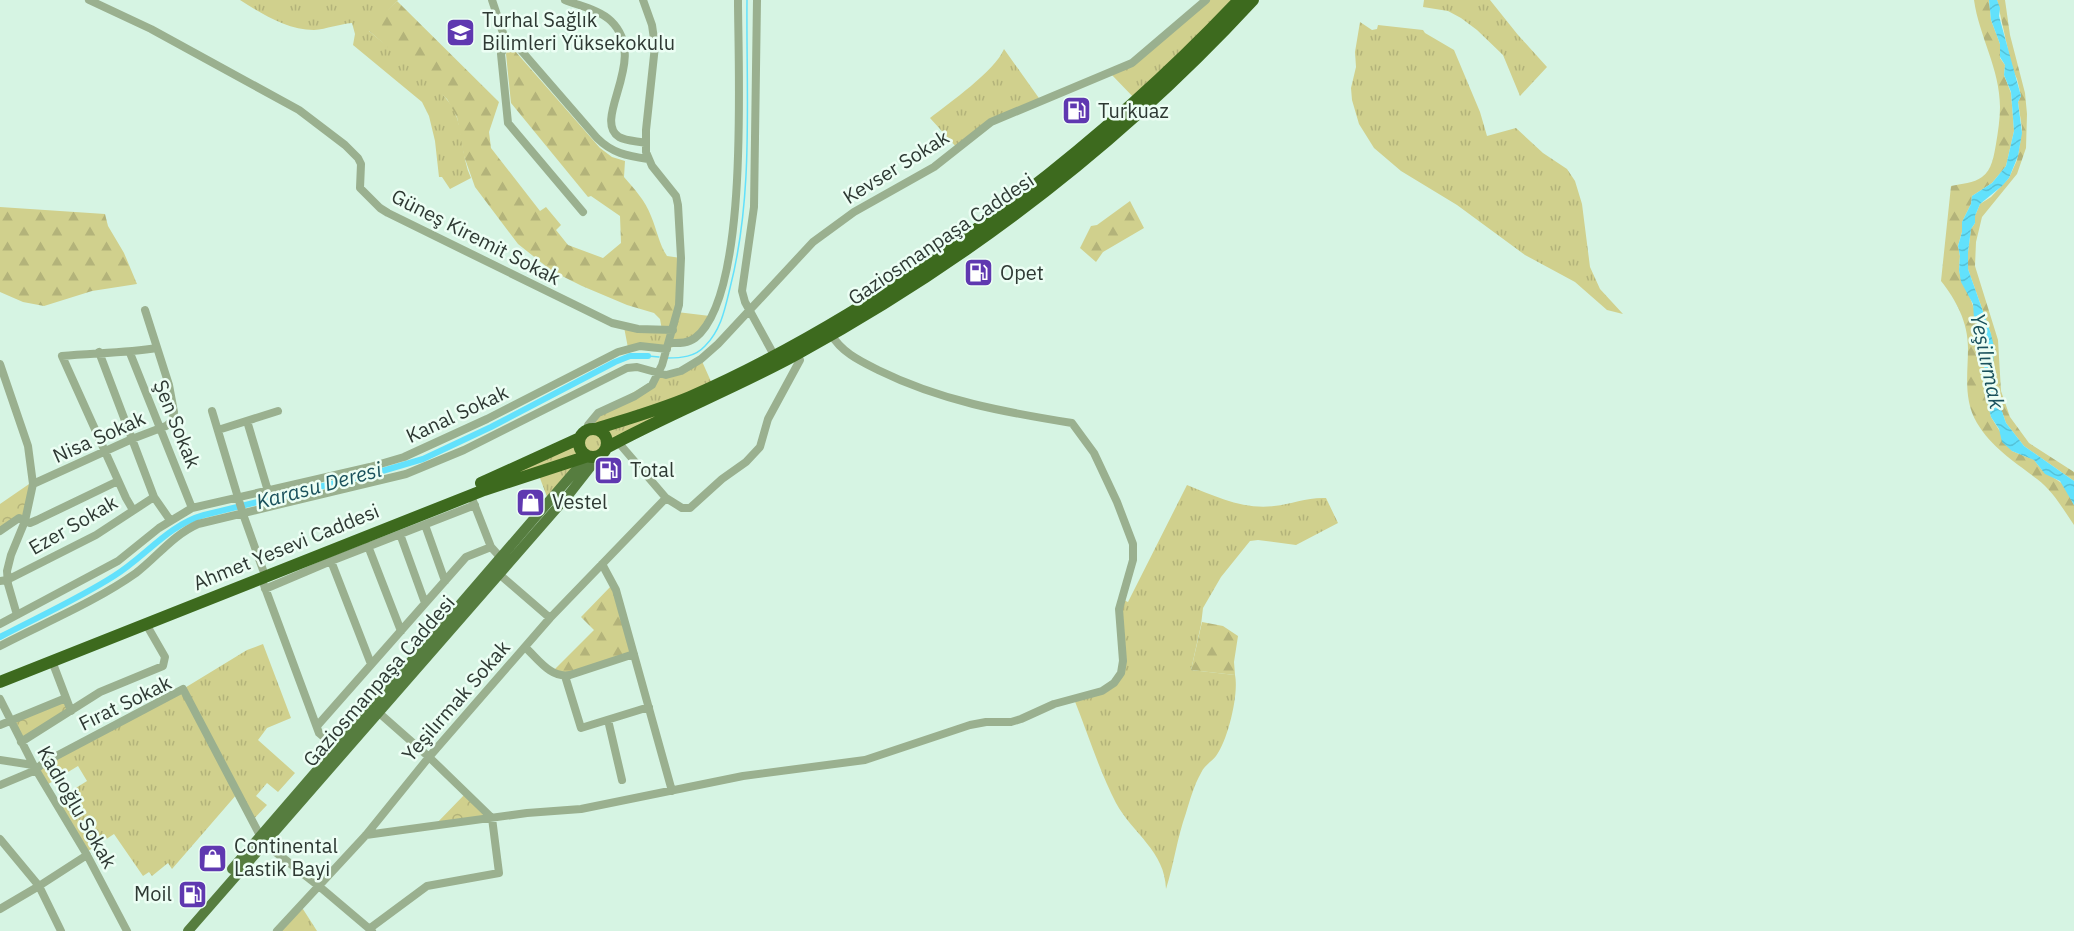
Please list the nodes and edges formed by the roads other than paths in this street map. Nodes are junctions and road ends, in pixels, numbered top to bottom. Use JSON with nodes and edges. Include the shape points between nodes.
{"nodes":[{"id":1,"x":89,"y":0,"type":"edge"},
{"id":2,"x":492,"y":0,"type":"edge"},
{"id":3,"x":565,"y":0,"type":"edge"},
{"id":4,"x":643,"y":0,"type":"edge"},
{"id":5,"x":738,"y":0,"type":"edge"},
{"id":6,"x":756,"y":0,"type":"edge"},
{"id":7,"x":1206,"y":0,"type":"edge"},
{"id":8,"x":1239,"y":0,"type":"edge"},
{"id":9,"x":1253,"y":0,"type":"edge"},
{"id":10,"x":507,"y":45,"type":"junction"},
{"id":11,"x":645,"y":143,"type":"junction"},
{"id":12,"x":648,"y":159,"type":"junction"},
{"id":13,"x":583,"y":212,"type":"dead end"},
{"id":14,"x":145,"y":310,"type":"dead end"},
{"id":15,"x":750,"y":310,"type":"junction"},
{"id":16,"x":673,"y":330,"type":"junction"},
{"id":17,"x":831,"y":334,"type":"junction"},
{"id":18,"x":157,"y":348,"type":"junction"},
{"id":19,"x":667,"y":348,"type":"junction"},
{"id":20,"x":99,"y":352,"type":"junction"},
{"id":21,"x":130,"y":352,"type":"junction"},
{"id":22,"x":797,"y":354,"type":"junction"},
{"id":23,"x":774,"y":355,"type":"junction"},
{"id":24,"x":0,"y":364,"type":"edge"},
{"id":25,"x":660,"y":370,"type":"junction"},
{"id":26,"x":212,"y":411,"type":"dead end"},
{"id":27,"x":278,"y":411,"type":"dead end"},
{"id":28,"x":247,"y":421,"type":"junction"},
{"id":29,"x":160,"y":428,"type":"junction"},
{"id":30,"x":218,"y":430,"type":"junction"},
{"id":31,"x":588,"y":432,"type":"junction"},
{"id":32,"x":132,"y":439,"type":"junction"},
{"id":33,"x":618,"y":442,"type":"junction"},
{"id":34,"x":105,"y":451,"type":"junction"},
{"id":35,"x":598,"y":453,"type":"junction"},
{"id":36,"x":118,"y":482,"type":"junction"},
{"id":37,"x":33,"y":484,"type":"junction"},
{"id":38,"x":268,"y":491,"type":"junction"},
{"id":39,"x":154,"y":497,"type":"junction"},
{"id":40,"x":239,"y":498,"type":"junction"},
{"id":41,"x":666,"y":498,"type":"junction"},
{"id":42,"x":473,"y":500,"type":"junction"},
{"id":43,"x":192,"y":508,"type":"junction"},
{"id":44,"x":134,"y":510,"type":"junction"},
{"id":45,"x":243,"y":514,"type":"junction"},
{"id":46,"x":170,"y":520,"type":"junction"},
{"id":47,"x":25,"y":521,"type":"junction"},
{"id":48,"x":425,"y":525,"type":"junction"},
{"id":49,"x":0,"y":531,"type":"edge"},
{"id":50,"x":400,"y":534,"type":"junction"},
{"id":51,"x":368,"y":546,"type":"junction"},
{"id":52,"x":491,"y":548,"type":"junction"},
{"id":53,"x":501,"y":558,"type":"junction"},
{"id":54,"x":331,"y":561,"type":"junction"},
{"id":55,"x":602,"y":564,"type":"junction"},
{"id":56,"x":499,"y":574,"type":"junction"},
{"id":57,"x":263,"y":579,"type":"junction"},
{"id":58,"x":4,"y":580,"type":"edge"},
{"id":59,"x":445,"y":581,"type":"junction"},
{"id":60,"x":425,"y":603,"type":"junction"},
{"id":61,"x":17,"y":615,"type":"junction"},
{"id":62,"x":550,"y":618,"type":"junction"},
{"id":63,"x":0,"y":624,"type":"edge"},
{"id":64,"x":146,"y":624,"type":"junction"},
{"id":65,"x":401,"y":631,"type":"junction"},
{"id":66,"x":0,"y":646,"type":"edge"},
{"id":67,"x":525,"y":647,"type":"junction"},
{"id":68,"x":634,"y":654,"type":"junction"},
{"id":69,"x":52,"y":661,"type":"junction"},
{"id":70,"x":371,"y":664,"type":"junction"},
{"id":71,"x":0,"y":675,"type":"edge"},
{"id":72,"x":565,"y":676,"type":"junction"},
{"id":73,"x":0,"y":682,"type":"edge"},
{"id":74,"x":66,"y":698,"type":"junction"},
{"id":75,"x":0,"y":699,"type":"edge"},
{"id":76,"x":649,"y":707,"type":"junction"},
{"id":77,"x":71,"y":711,"type":"junction"},
{"id":78,"x":378,"y":712,"type":"junction"},
{"id":79,"x":11,"y":720,"type":"junction"},
{"id":80,"x":608,"y":720,"type":"junction"},
{"id":81,"x":0,"y":725,"type":"edge"},
{"id":82,"x":317,"y":726,"type":"junction"},
{"id":83,"x":21,"y":742,"type":"junction"},
{"id":84,"x":339,"y":751,"type":"junction"},
{"id":85,"x":429,"y":758,"type":"junction"},
{"id":86,"x":0,"y":760,"type":"edge"},
{"id":87,"x":34,"y":767,"type":"junction"},
{"id":88,"x":622,"y":780,"type":"dead end"},
{"id":89,"x":0,"y":785,"type":"edge"},
{"id":90,"x":672,"y":791,"type":"junction"},
{"id":91,"x":492,"y":818,"type":"junction"},
{"id":92,"x":366,"y":836,"type":"junction"},
{"id":93,"x":0,"y":839,"type":"edge"},
{"id":94,"x":262,"y":840,"type":"junction"},
{"id":95,"x":87,"y":855,"type":"junction"},
{"id":96,"x":39,"y":886,"type":"junction"},
{"id":97,"x":320,"y":887,"type":"junction"},
{"id":98,"x":0,"y":909,"type":"edge"},
{"id":99,"x":370,"y":930,"type":"edge"},
{"id":100,"x":61,"y":931,"type":"edge"},
{"id":101,"x":127,"y":931,"type":"edge"},
{"id":102,"x":178,"y":931,"type":"edge"},
{"id":103,"x":188,"y":931,"type":"edge"},
{"id":104,"x":277,"y":931,"type":"edge"}],
"edges":[{"from":1,"to":16,"type":"street","name":"Güneş Kiremit Sokak","via":[[151,29],[299,110],[360,161],[361,190],[388,213],[612,323]]},
{"from":2,"to":10,"type":"street"},
{"from":3,"to":11,"type":"street","via":[[607,17],[619,31],[624,67],[610,125],[622,139]]},
{"from":4,"to":11,"type":"street","via":[[655,46]]},
{"from":5,"to":19,"type":"street","name":"Kanal Sokak","via":[[738,172],[731,248],[718,302],[705,326],[693,340]]},
{"from":6,"to":15,"type":"street","via":[[754,207],[741,284]]},
{"from":7,"to":15,"type":"street","name":"Kevser Sokak","via":[[1132,63],[991,122],[934,167],[830,228]]},
{"from":8,"to":23,"type":"highway","name":"Gaziosmanpaşa Caddesi","via":[[1153,86],[1048,176],[904,280]]},
{"from":9,"to":17,"type":"highway","name":"Gaziosmanpaşa Caddesi","via":[[1160,94],[1076,168],[962,253]]},
{"from":10,"to":12,"type":"street","via":[[519,48],[610,149]]},
{"from":10,"to":13,"type":"street","via":[[501,54],[508,123]]},
{"from":11,"to":12,"type":"street"},
{"from":12,"to":16,"type":"street","via":[[671,188],[678,205],[680,287]]},
{"from":14,"to":18,"type":"street","name":"Nisa Sokak"},
{"from":15,"to":23,"type":"street"},
{"from":15,"to":25,"type":"street","name":"Kevser Sokak","via":[[701,359],[681,371],[666,375]]},
{"from":16,"to":19,"type":"street"},
{"from":17,"to":22,"type":"highway","name":"Gaziosmanpaşa Caddesi"},
{"from":17,"to":90,"type":"street","via":[[837,345],[860,361],[916,387],[970,405],[1072,423],[1094,453],[1133,544],[1133,560],[1119,609],[1121,674],[1109,687],[1092,695],[1054,704],[1011,722],[970,725],[882,756],[751,774]]},
{"from":18,"to":21,"type":"street"},
{"from":18,"to":29,"type":"street","name":"Nisa Sokak","via":[[174,412],[172,421]]},
{"from":19,"to":25,"type":"street"},
{"from":19,"to":38,"type":"street","name":"Kanal Sokak","via":[[640,346],[624,350],[404,457]]},
{"from":20,"to":21,"type":"street"},
{"from":20,"to":32,"type":"street"},
{"from":20,"to":34,"type":"street","via":[[62,356]]},
{"from":21,"to":29,"type":"street","name":"Şen Sokak"},
{"from":22,"to":33,"type":"highway","name":"Gaziosmanpaşa Caddesi"},
{"from":22,"to":41,"type":"street","via":[[800,360],[754,454],[690,508],[682,508]]},
{"from":23,"to":31,"type":"highway","name":"Gaziosmanpaşa Caddesi","via":[[690,396]]},
{"from":24,"to":37,"type":"street","via":[[28,446]]},
{"from":25,"to":31,"type":"street","via":[[645,390],[598,413],[588,425]]},
{"from":25,"to":45,"type":"street","via":[[621,370],[442,460],[406,474]]},
{"from":26,"to":30,"type":"street"},
{"from":27,"to":28,"type":"street"},
{"from":28,"to":30,"type":"street"},
{"from":28,"to":38,"type":"street"},
{"from":29,"to":32,"type":"street","name":"Nisa Sokak"},
{"from":29,"to":43,"type":"street","name":"Şen Sokak"},
{"from":30,"to":40,"type":"street"},
{"from":31,"to":35,"type":"highway","via":[[580,448]]},
{"from":31,"to":35,"type":"highway","via":[[602,432],[606,437]]},
{"from":31,"to":57,"type":"highway","name":"Ahmet Yesevi Caddesi"},
{"from":32,"to":34,"type":"street","name":"Nisa Sokak"},
{"from":32,"to":39,"type":"street"},
{"from":33,"to":35,"type":"highway","name":"Gaziosmanpaşa Caddesi"},
{"from":33,"to":41,"type":"street"},
{"from":34,"to":36,"type":"street"},
{"from":34,"to":37,"type":"street","name":"Nisa Sokak"},
{"from":35,"to":42,"type":"highway","name":"Ahmet Yesevi Caddesi"},
{"from":35,"to":53,"type":"main road","name":"Gaziosmanpaşa Caddesi"},
{"from":35,"to":56,"type":"main road","name":"Gaziosmanpaşa Caddesi","via":[[570,493]]},
{"from":36,"to":44,"type":"street"},
{"from":36,"to":47,"type":"street","via":[[38,520]]},
{"from":37,"to":47,"type":"street"},
{"from":38,"to":40,"type":"street","name":"Kanal Sokak"},
{"from":39,"to":44,"type":"street","name":"Ezer Sokak"},
{"from":39,"to":46,"type":"street"},
{"from":40,"to":43,"type":"street","name":"Kanal Sokak"},
{"from":40,"to":45,"type":"street"},
{"from":41,"to":55,"type":"street","name":"Yeşilırmak Sokak"},
{"from":42,"to":48,"type":"street"},
{"from":42,"to":52,"type":"street"},
{"from":42,"to":57,"type":"highway","name":"Ahmet Yesevi Caddesi"},
{"from":43,"to":46,"type":"street","name":"Kanal Sokak"},
{"from":44,"to":58,"type":"street","name":"Ezer Sokak","via":[[96,536]]},
{"from":45,"to":57,"type":"street"},
{"from":45,"to":66,"type":"street","via":[[190,528],[117,585]]},
{"from":46,"to":61,"type":"street","name":"Kanal Sokak","via":[[118,561]]},
{"from":47,"to":49,"type":"street","via":[[19,518]]},
{"from":47,"to":58,"type":"street"},
{"from":48,"to":50,"type":"street"},
{"from":48,"to":59,"type":"street"},
{"from":50,"to":51,"type":"street"},
{"from":50,"to":60,"type":"street"},
{"from":51,"to":54,"type":"street"},
{"from":51,"to":65,"type":"street"},
{"from":52,"to":53,"type":"street"},
{"from":52,"to":59,"type":"street","via":[[466,557]]},
{"from":53,"to":84,"type":"main road","name":"Gaziosmanpaşa Caddesi"},
{"from":54,"to":57,"type":"street"},
{"from":54,"to":70,"type":"street"},
{"from":55,"to":62,"type":"street","name":"Yeşilırmak Sokak"},
{"from":55,"to":68,"type":"street","via":[[616,590]]},
{"from":56,"to":62,"type":"street"},
{"from":56,"to":78,"type":"main road","name":"Gaziosmanpaşa Caddesi"},
{"from":57,"to":64,"type":"highway","name":"Ahmet Yesevi Caddesi"},
{"from":57,"to":71,"type":"highway","name":"Ahmet Yesevi Caddesi"},
{"from":57,"to":82,"type":"street"},
{"from":58,"to":61,"type":"street"},
{"from":59,"to":60,"type":"street"},
{"from":60,"to":65,"type":"street"},
{"from":61,"to":63,"type":"street","name":"Kanal Sokak"},
{"from":62,"to":67,"type":"street","name":"Yeşilırmak Sokak"},
{"from":64,"to":69,"type":"highway","name":"Ahmet Yesevi Caddesi"},
{"from":64,"to":77,"type":"street","via":[[165,657],[163,666],[100,692]]},
{"from":65,"to":70,"type":"street"},
{"from":67,"to":72,"type":"street","via":[[552,672]]},
{"from":67,"to":85,"type":"street","name":"Yeşilırmak Sokak"},
{"from":68,"to":72,"type":"street"},
{"from":68,"to":76,"type":"street"},
{"from":69,"to":73,"type":"highway","name":"Ahmet Yesevi Caddesi"},
{"from":69,"to":74,"type":"street"},
{"from":70,"to":82,"type":"street"},
{"from":72,"to":80,"type":"street","via":[[581,728]]},
{"from":74,"to":77,"type":"street"},
{"from":74,"to":79,"type":"street"},
{"from":75,"to":79,"type":"street","name":"Kadıoğlu Sokak"},
{"from":76,"to":80,"type":"street"},
{"from":76,"to":90,"type":"street"},
{"from":77,"to":83,"type":"street"},
{"from":78,"to":84,"type":"main road","name":"Gaziosmanpaşa Caddesi"},
{"from":78,"to":85,"type":"street"},
{"from":79,"to":81,"type":"street"},
{"from":79,"to":83,"type":"street","name":"Kadıoğlu Sokak"},
{"from":80,"to":88,"type":"street"},
{"from":82,"to":84,"type":"street","via":[[319,733]]},
{"from":83,"to":87,"type":"street","name":"Kadıoğlu Sokak"},
{"from":84,"to":94,"type":"main road","name":"Gaziosmanpaşa Caddesi"},
{"from":85,"to":91,"type":"street"},
{"from":85,"to":92,"type":"street","name":"Yeşilırmak Sokak"},
{"from":86,"to":87,"type":"street"},
{"from":87,"to":89,"type":"street","name":"Fırat Sokak"},
{"from":87,"to":94,"type":"street","name":"Fırat Sokak","via":[[183,689]]},
{"from":87,"to":95,"type":"street","name":"Kadıoğlu Sokak"},
{"from":90,"to":91,"type":"street","via":[[581,809]]},
{"from":91,"to":92,"type":"street"},
{"from":91,"to":99,"type":"street","via":[[499,873],[427,886]]},
{"from":92,"to":97,"type":"street","name":"Yeşilırmak Sokak"},
{"from":93,"to":96,"type":"street"},
{"from":94,"to":97,"type":"street"},
{"from":94,"to":102,"type":"main road","name":"Gaziosmanpaşa Caddesi"},
{"from":94,"to":103,"type":"main road","name":"Gaziosmanpaşa Caddesi"},
{"from":95,"to":96,"type":"street"},
{"from":95,"to":101,"type":"street","name":"Kadıoğlu Sokak"},
{"from":96,"to":98,"type":"street"},
{"from":96,"to":100,"type":"street"},
{"from":97,"to":99,"type":"street"},
{"from":97,"to":104,"type":"street","name":"Yeşilırmak Sokak"}]}
